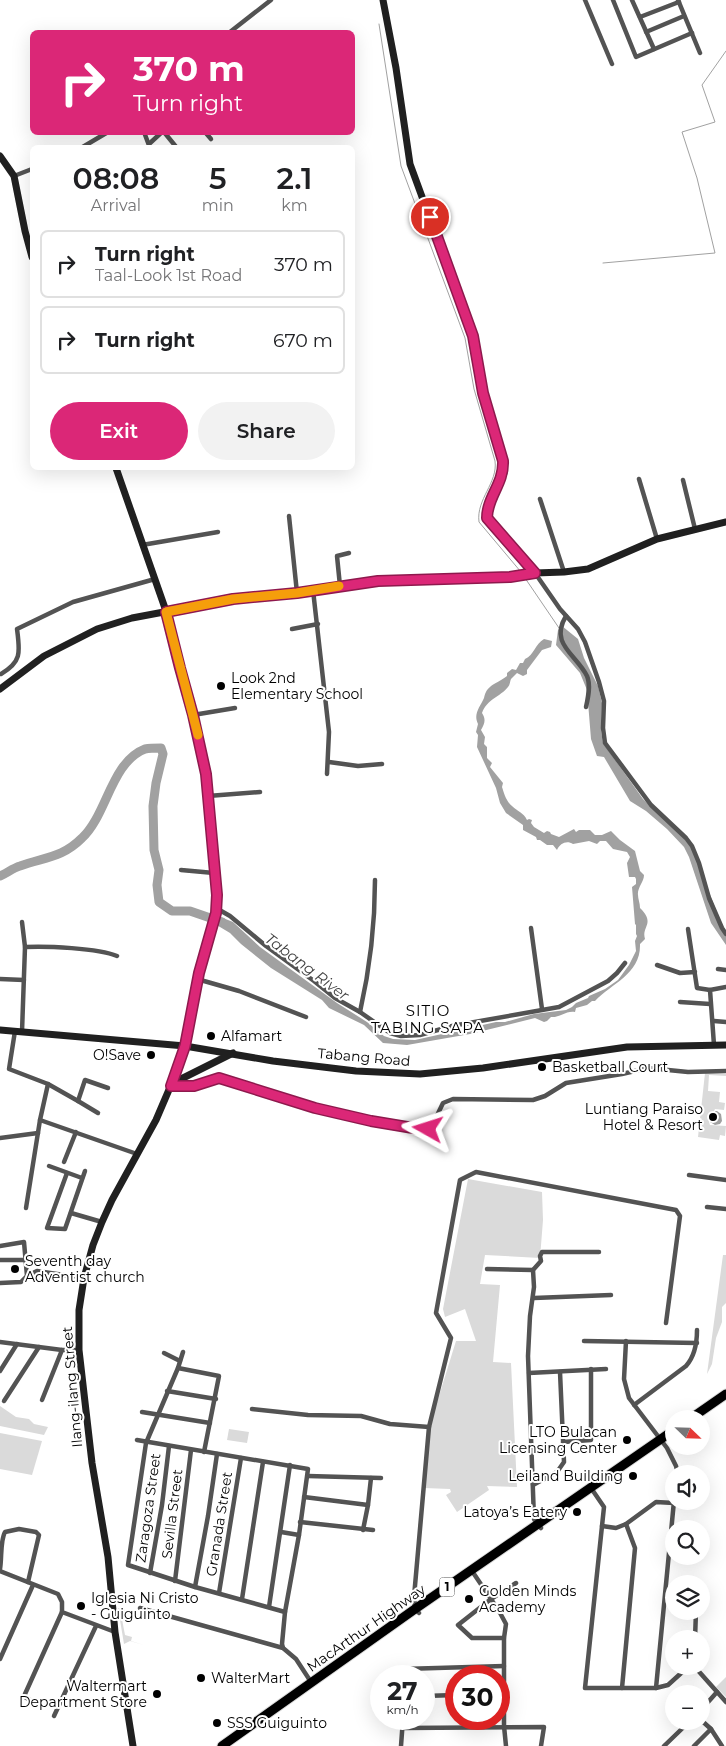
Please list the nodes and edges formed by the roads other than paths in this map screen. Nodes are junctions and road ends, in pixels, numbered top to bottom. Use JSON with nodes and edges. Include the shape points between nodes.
{"nodes":[{"id":1,"x":272,"y":0,"type":"edge"},
{"id":2,"x":383,"y":0,"type":"edge"},
{"id":3,"x":586,"y":0,"type":"edge"},
{"id":4,"x":612,"y":0,"type":"edge"},
{"id":5,"x":633,"y":0,"type":"edge"},
{"id":6,"x":678,"y":1,"type":"edge"},
{"id":7,"x":684,"y":16,"type":"junction"},
{"id":8,"x":640,"y":17,"type":"junction"},
{"id":9,"x":233,"y":30,"type":"edge"},
{"id":10,"x":646,"y":32,"type":"junction"},
{"id":11,"x":692,"y":33,"type":"junction"},
{"id":12,"x":654,"y":49,"type":"junction"},
{"id":13,"x":700,"y":53,"type":"dead end"},
{"id":14,"x":612,"y":64,"type":"dead end"},
{"id":15,"x":103,"y":135,"type":"edge"},
{"id":16,"x":160,"y":135,"type":"edge"},
{"id":17,"x":166,"y":135,"type":"edge"},
{"id":18,"x":207,"y":135,"type":"edge"},
{"id":19,"x":210,"y":139,"type":"dead end"},
{"id":20,"x":86,"y":145,"type":"edge"},
{"id":21,"x":151,"y":145,"type":"edge"},
{"id":22,"x":174,"y":145,"type":"edge"},
{"id":23,"x":0,"y":156,"type":"edge"},
{"id":24,"x":30,"y":170,"type":"edge"},
{"id":25,"x":14,"y":176,"type":"junction"},
{"id":26,"x":30,"y":250,"type":"edge"},
{"id":27,"x":117,"y":470,"type":"edge"},
{"id":28,"x":639,"y":479,"type":"dead end"},
{"id":29,"x":683,"y":480,"type":"dead end"},
{"id":30,"x":540,"y":499,"type":"dead end"},
{"id":31,"x":289,"y":516,"type":"dead end"},
{"id":32,"x":726,"y":522,"type":"edge"},
{"id":33,"x":695,"y":529,"type":"junction"},
{"id":34,"x":218,"y":532,"type":"dead end"},
{"id":35,"x":657,"y":539,"type":"junction"},
{"id":36,"x":142,"y":544,"type":"junction"},
{"id":37,"x":349,"y":553,"type":"dead end"},
{"id":38,"x":564,"y":572,"type":"junction"},
{"id":39,"x":534,"y":573,"type":"junction"},
{"id":40,"x":156,"y":579,"type":"junction"},
{"id":41,"x":340,"y":586,"type":"junction"},
{"id":42,"x":313,"y":590,"type":"junction"},
{"id":43,"x":297,"y":593,"type":"junction"},
{"id":44,"x":166,"y":612,"type":"junction"},
{"id":45,"x":565,"y":617,"type":"junction"},
{"id":46,"x":318,"y":624,"type":"junction"},
{"id":47,"x":292,"y":629,"type":"dead end"},
{"id":48,"x":0,"y":674,"type":"edge"},
{"id":49,"x":6,"y":684,"type":"junction"},
{"id":50,"x":0,"y":689,"type":"edge"},
{"id":51,"x":586,"y":707,"type":"dead end"},
{"id":52,"x":234,"y":708,"type":"dead end"},
{"id":53,"x":193,"y":715,"type":"junction"},
{"id":54,"x":328,"y":762,"type":"junction"},
{"id":55,"x":382,"y":764,"type":"dead end"},
{"id":56,"x":327,"y":774,"type":"dead end"},
{"id":57,"x":260,"y":792,"type":"dead end"},
{"id":58,"x":208,"y":796,"type":"junction"},
{"id":59,"x":181,"y":870,"type":"dead end"},
{"id":60,"x":214,"y":873,"type":"junction"},
{"id":61,"x":375,"y":880,"type":"dead end"},
{"id":62,"x":216,"y":910,"type":"junction"},
{"id":63,"x":22,"y":922,"type":"dead end"},
{"id":64,"x":531,"y":928,"type":"dead end"},
{"id":65,"x":688,"y":929,"type":"dead end"},
{"id":66,"x":726,"y":934,"type":"edge"},
{"id":67,"x":25,"y":947,"type":"junction"},
{"id":68,"x":117,"y":956,"type":"dead end"},
{"id":69,"x":625,"y":963,"type":"dead end"},
{"id":70,"x":657,"y":964,"type":"dead end"},
{"id":71,"x":718,"y":969,"type":"dead end"},
{"id":72,"x":726,"y":970,"type":"edge"},
{"id":73,"x":695,"y":972,"type":"junction"},
{"id":74,"x":0,"y":979,"type":"edge"},
{"id":75,"x":197,"y":979,"type":"junction"},
{"id":76,"x":24,"y":980,"type":"junction"},
{"id":77,"x":726,"y":987,"type":"edge"},
{"id":78,"x":710,"y":990,"type":"junction"},
{"id":79,"x":680,"y":1002,"type":"dead end"},
{"id":80,"x":710,"y":1004,"type":"junction"},
{"id":81,"x":542,"y":1009,"type":"junction"},
{"id":82,"x":360,"y":1012,"type":"junction"},
{"id":83,"x":306,"y":1017,"type":"dead end"},
{"id":84,"x":714,"y":1021,"type":"junction"},
{"id":85,"x":726,"y":1022,"type":"edge"},
{"id":86,"x":0,"y":1030,"type":"edge"},
{"id":87,"x":18,"y":1032,"type":"junction"},
{"id":88,"x":714,"y":1045,"type":"junction"},
{"id":89,"x":726,"y":1045,"type":"edge"},
{"id":90,"x":185,"y":1046,"type":"junction"},
{"id":91,"x":234,"y":1053,"type":"junction"},
{"id":92,"x":726,"y":1071,"type":"edge"},
{"id":93,"x":173,"y":1082,"type":"junction"},
{"id":94,"x":48,"y":1084,"type":"junction"},
{"id":95,"x":108,"y":1088,"type":"dead end"},
{"id":96,"x":78,"y":1101,"type":"junction"},
{"id":97,"x":98,"y":1112,"type":"dead end"},
{"id":98,"x":40,"y":1120,"type":"junction"},
{"id":99,"x":38,"y":1132,"type":"junction"},
{"id":100,"x":76,"y":1132,"type":"junction"},
{"id":101,"x":0,"y":1138,"type":"edge"},
{"id":102,"x":138,"y":1154,"type":"junction"},
{"id":103,"x":64,"y":1162,"type":"dead end"},
{"id":104,"x":49,"y":1166,"type":"dead end"},
{"id":105,"x":85,"y":1171,"type":"dead end"},
{"id":106,"x":67,"y":1173,"type":"junction"},
{"id":107,"x":689,"y":1175,"type":"dead end"},
{"id":108,"x":82,"y":1178,"type":"junction"},
{"id":109,"x":726,"y":1180,"type":"edge"},
{"id":110,"x":707,"y":1207,"type":"dead end"},
{"id":111,"x":26,"y":1208,"type":"dead end"},
{"id":112,"x":726,"y":1209,"type":"edge"},
{"id":113,"x":71,"y":1213,"type":"junction"},
{"id":114,"x":102,"y":1222,"type":"junction"},
{"id":115,"x":0,"y":1246,"type":"edge"},
{"id":116,"x":599,"y":1252,"type":"dead end"},
{"id":117,"x":0,"y":1260,"type":"edge"},
{"id":118,"x":26,"y":1260,"type":"junction"},
{"id":119,"x":487,"y":1269,"type":"dead end"},
{"id":120,"x":534,"y":1270,"type":"junction"},
{"id":121,"x":27,"y":1276,"type":"junction"},
{"id":122,"x":84,"y":1278,"type":"junction"},
{"id":123,"x":0,"y":1284,"type":"edge"},
{"id":124,"x":612,"y":1295,"type":"dead end"},
{"id":125,"x":534,"y":1298,"type":"junction"},
{"id":126,"x":666,"y":1323,"type":"dead end"},
{"id":127,"x":697,"y":1330,"type":"dead end"},
{"id":128,"x":584,"y":1341,"type":"dead end"},
{"id":129,"x":626,"y":1341,"type":"junction"},
{"id":130,"x":0,"y":1342,"type":"edge"},
{"id":131,"x":697,"y":1343,"type":"junction"},
{"id":132,"x":17,"y":1344,"type":"junction"},
{"id":133,"x":39,"y":1347,"type":"junction"},
{"id":134,"x":62,"y":1350,"type":"junction"},
{"id":135,"x":79,"y":1350,"type":"junction"},
{"id":136,"x":183,"y":1352,"type":"dead end"},
{"id":137,"x":164,"y":1353,"type":"dead end"},
{"id":138,"x":180,"y":1361,"type":"junction"},
{"id":139,"x":178,"y":1368,"type":"junction"},
{"id":140,"x":591,"y":1369,"type":"junction"},
{"id":141,"x":606,"y":1369,"type":"dead end"},
{"id":142,"x":0,"y":1371,"type":"edge"},
{"id":143,"x":560,"y":1372,"type":"junction"},
{"id":144,"x":529,"y":1373,"type":"junction"},
{"id":145,"x":166,"y":1391,"type":"junction"},
{"id":146,"x":726,"y":1394,"type":"edge"},
{"id":147,"x":216,"y":1399,"type":"junction"},
{"id":148,"x":42,"y":1400,"type":"dead end"},
{"id":149,"x":726,"y":1400,"type":"edge"},
{"id":150,"x":4,"y":1401,"type":"dead end"},
{"id":151,"x":634,"y":1405,"type":"junction"},
{"id":152,"x":252,"y":1409,"type":"dead end"},
{"id":153,"x":703,"y":1410,"type":"edge"},
{"id":154,"x":710,"y":1411,"type":"edge"},
{"id":155,"x":142,"y":1412,"type":"dead end"},
{"id":156,"x":157,"y":1414,"type":"junction"},
{"id":157,"x":210,"y":1423,"type":"junction"},
{"id":158,"x":429,"y":1427,"type":"junction"},
{"id":159,"x":665,"y":1438,"type":"edge"},
{"id":160,"x":137,"y":1440,"type":"dead end"},
{"id":161,"x":665,"y":1440,"type":"edge"},
{"id":162,"x":662,"y":1441,"type":"junction"},
{"id":163,"x":563,"y":1442,"type":"junction"},
{"id":164,"x":146,"y":1443,"type":"junction"},
{"id":165,"x":168,"y":1446,"type":"junction"},
{"id":166,"x":191,"y":1450,"type":"junction"},
{"id":167,"x":204,"y":1452,"type":"junction"},
{"id":168,"x":217,"y":1454,"type":"junction"},
{"id":169,"x":241,"y":1458,"type":"junction"},
{"id":170,"x":263,"y":1462,"type":"junction"},
{"id":171,"x":290,"y":1465,"type":"junction"},
{"id":172,"x":675,"y":1465,"type":"edge"},
{"id":173,"x":308,"y":1476,"type":"junction"},
{"id":174,"x":371,"y":1478,"type":"junction"},
{"id":175,"x":381,"y":1478,"type":"dead end"},
{"id":176,"x":533,"y":1486,"type":"junction"},
{"id":177,"x":592,"y":1490,"type":"junction"},
{"id":178,"x":304,"y":1497,"type":"junction"},
{"id":179,"x":665,"y":1502,"type":"edge"},
{"id":180,"x":368,"y":1505,"type":"junction"},
{"id":181,"x":673,"y":1510,"type":"edge"},
{"id":182,"x":300,"y":1522,"type":"junction"},
{"id":183,"x":626,"y":1524,"type":"junction"},
{"id":184,"x":539,"y":1526,"type":"junction"},
{"id":185,"x":602,"y":1526,"type":"junction"},
{"id":186,"x":363,"y":1530,"type":"junction"},
{"id":187,"x":373,"y":1530,"type":"dead end"},
{"id":188,"x":281,"y":1532,"type":"junction"},
{"id":189,"x":299,"y":1535,"type":"junction"},
{"id":190,"x":1,"y":1537,"type":"edge"},
{"id":191,"x":0,"y":1570,"type":"edge"},
{"id":192,"x":150,"y":1573,"type":"junction"},
{"id":193,"x":473,"y":1573,"type":"junction"},
{"id":194,"x":668,"y":1575,"type":"edge"},
{"id":195,"x":175,"y":1580,"type":"junction"},
{"id":196,"x":28,"y":1582,"type":"junction"},
{"id":197,"x":516,"y":1583,"type":"dead end"},
{"id":198,"x":34,"y":1586,"type":"junction"},
{"id":199,"x":196,"y":1587,"type":"junction"},
{"id":200,"x":219,"y":1593,"type":"junction"},
{"id":201,"x":242,"y":1599,"type":"junction"},
{"id":202,"x":491,"y":1599,"type":"junction"},
{"id":203,"x":665,"y":1605,"type":"edge"},
{"id":204,"x":269,"y":1607,"type":"junction"},
{"id":205,"x":140,"y":1608,"type":"dead end"},
{"id":206,"x":417,"y":1611,"type":"junction"},
{"id":207,"x":62,"y":1612,"type":"junction"},
{"id":208,"x":285,"y":1612,"type":"junction"},
{"id":209,"x":96,"y":1626,"type":"junction"},
{"id":210,"x":115,"y":1632,"type":"junction"},
{"id":211,"x":504,"y":1638,"type":"junction"},
{"id":212,"x":283,"y":1648,"type":"junction"},
{"id":213,"x":0,"y":1659,"type":"edge"},
{"id":214,"x":504,"y":1665,"type":"edge"},
{"id":215,"x":680,"y":1675,"type":"edge"},
{"id":216,"x":702,"y":1675,"type":"edge"},
{"id":217,"x":312,"y":1684,"type":"junction"},
{"id":218,"x":622,"y":1688,"type":"junction"},
{"id":219,"x":656,"y":1688,"type":"junction"},
{"id":220,"x":717,"y":1692,"type":"junction"},
{"id":221,"x":30,"y":1700,"type":"dead end"},
{"id":222,"x":710,"y":1700,"type":"edge"},
{"id":223,"x":726,"y":1702,"type":"edge"},
{"id":224,"x":54,"y":1716,"type":"dead end"},
{"id":225,"x":510,"y":1726,"type":"edge"},
{"id":226,"x":711,"y":1729,"type":"joint"},
{"id":227,"x":403,"y":1730,"type":"edge"},
{"id":228,"x":504,"y":1730,"type":"edge"},
{"id":229,"x":681,"y":1730,"type":"edge"},
{"id":230,"x":667,"y":1745,"type":"edge"},
{"id":231,"x":133,"y":1746,"type":"edge"},
{"id":232,"x":222,"y":1746,"type":"edge"},
{"id":233,"x":229,"y":1746,"type":"edge"},
{"id":234,"x":402,"y":1746,"type":"edge"},
{"id":235,"x":506,"y":1746,"type":"edge"},
{"id":236,"x":541,"y":1746,"type":"edge"},
{"id":237,"x":694,"y":1746,"type":"edge"},
{"id":238,"x":722,"y":1746,"type":"edge"}],
"edges":[{"from":1,"to":9,"type":"street"},
{"from":2,"to":39,"type":"street","via":[[410,164],[473,336],[483,393],[503,461],[504,473],[487,510],[487,518]]},
{"from":3,"to":14,"type":"street"},
{"from":4,"to":12,"type":"street","via":[[636,57]]},
{"from":5,"to":8,"type":"street"},
{"from":6,"to":7,"type":"street"},
{"from":6,"to":8,"type":"street"},
{"from":7,"to":10,"type":"street"},
{"from":7,"to":11,"type":"street"},
{"from":8,"to":10,"type":"street"},
{"from":10,"to":12,"type":"street"},
{"from":11,"to":12,"type":"street"},
{"from":11,"to":13,"type":"street"},
{"from":15,"to":20,"type":"street"},
{"from":16,"to":21,"type":"street"},
{"from":17,"to":22,"type":"street"},
{"from":18,"to":19,"type":"street"},
{"from":23,"to":25,"type":"street"},
{"from":24,"to":25,"type":"street"},
{"from":25,"to":26,"type":"street"},
{"from":27,"to":36,"type":"street","name":"Ilang-ilang Street"},
{"from":28,"to":35,"type":"street"},
{"from":29,"to":33,"type":"street"},
{"from":30,"to":38,"type":"street"},
{"from":31,"to":43,"type":"street"},
{"from":32,"to":33,"type":"street"},
{"from":33,"to":35,"type":"street"},
{"from":34,"to":36,"type":"street"},
{"from":35,"to":38,"type":"street","via":[[588,569]]},
{"from":36,"to":40,"type":"street","name":"Ilang-ilang Street"},
{"from":37,"to":41,"type":"street","via":[[337,556]]},
{"from":38,"to":39,"type":"street"},
{"from":39,"to":41,"type":"street"},
{"from":39,"to":45,"type":"street"},
{"from":40,"to":44,"type":"street","name":"Ilang-ilang Street"},
{"from":40,"to":48,"type":"street","via":[[73,602],[17,629],[18,659]]},
{"from":41,"to":42,"type":"street"},
{"from":42,"to":43,"type":"street"},
{"from":42,"to":46,"type":"street"},
{"from":43,"to":44,"type":"street","via":[[233,599]]},
{"from":44,"to":49,"type":"street","via":[[97,629],[44,656]]},
{"from":44,"to":53,"type":"street","name":"Ilang-ilang Street"},
{"from":45,"to":51,"type":"street","via":[[560,635],[564,646],[588,678]]},
{"from":45,"to":66,"type":"street","via":[[578,629],[585,642],[599,682],[604,702],[605,743],[651,805],[692,846],[709,898]]},
{"from":46,"to":47,"type":"street"},
{"from":46,"to":54,"type":"street","via":[[329,732]]},
{"from":48,"to":49,"type":"street"},
{"from":49,"to":50,"type":"street"},
{"from":52,"to":53,"type":"street"},
{"from":53,"to":58,"type":"street","name":"Ilang-ilang Street"},
{"from":54,"to":55,"type":"street","via":[[358,766]]},
{"from":54,"to":56,"type":"street"},
{"from":57,"to":58,"type":"street"},
{"from":58,"to":60,"type":"street","name":"Ilang-ilang Street"},
{"from":59,"to":60,"type":"street"},
{"from":60,"to":62,"type":"street","name":"Ilang-ilang Street"},
{"from":61,"to":82,"type":"street","via":[[369,975]]},
{"from":62,"to":75,"type":"street","name":"Ilang-ilang Street"},
{"from":62,"to":82,"type":"street","via":[[230,916],[335,998]]},
{"from":63,"to":67,"type":"street"},
{"from":64,"to":81,"type":"street"},
{"from":65,"to":73,"type":"street"},
{"from":67,"to":68,"type":"street","via":[[105,952]]},
{"from":67,"to":76,"type":"street"},
{"from":69,"to":81,"type":"street","via":[[608,981],[559,1007]]},
{"from":70,"to":73,"type":"street","via":[[680,973]]},
{"from":71,"to":72,"type":"street"},
{"from":73,"to":78,"type":"street","via":[[697,988]]},
{"from":74,"to":76,"type":"street"},
{"from":75,"to":83,"type":"street"},
{"from":75,"to":90,"type":"street","name":"Ilang-ilang Street"},
{"from":76,"to":87,"type":"street"},
{"from":77,"to":78,"type":"street"},
{"from":78,"to":80,"type":"street"},
{"from":79,"to":80,"type":"street"},
{"from":80,"to":84,"type":"street"},
{"from":81,"to":82,"type":"street","via":[[420,1035],[401,1036],[390,1033]]},
{"from":84,"to":85,"type":"street"},
{"from":84,"to":88,"type":"street"},
{"from":86,"to":87,"type":"street","name":"Tabang Road"},
{"from":87,"to":90,"type":"street","name":"Tabang Road"},
{"from":87,"to":94,"type":"street","via":[[9,1069]]},
{"from":88,"to":89,"type":"street","name":"Tabang Road"},
{"from":88,"to":91,"type":"street","name":"Tabang Road","via":[[627,1047],[420,1074],[356,1071]]},
{"from":90,"to":91,"type":"street","name":"Tabang Road"},
{"from":90,"to":93,"type":"street","name":"Ilang-ilang Street"},
{"from":91,"to":93,"type":"street"},
{"from":92,"to":93,"type":"street","via":[[648,1068],[566,1083],[533,1100],[453,1098],[443,1103],[432,1126],[425,1130],[315,1108],[219,1078],[194,1086]]},
{"from":93,"to":102,"type":"street","name":"Ilang-ilang Street"},
{"from":94,"to":96,"type":"street"},
{"from":94,"to":98,"type":"street"},
{"from":95,"to":96,"type":"street","via":[[85,1080]]},
{"from":96,"to":97,"type":"street"},
{"from":98,"to":99,"type":"street"},
{"from":98,"to":100,"type":"street"},
{"from":99,"to":101,"type":"street"},
{"from":99,"to":111,"type":"street"},
{"from":100,"to":102,"type":"street"},
{"from":100,"to":103,"type":"street"},
{"from":102,"to":114,"type":"street","name":"Ilang-ilang Street"},
{"from":104,"to":106,"type":"street"},
{"from":105,"to":108,"type":"street"},
{"from":106,"to":108,"type":"street"},
{"from":106,"to":113,"type":"street","via":[[47,1228],[65,1230]]},
{"from":107,"to":109,"type":"street"},
{"from":108,"to":113,"type":"street"},
{"from":110,"to":112,"type":"street"},
{"from":113,"to":114,"type":"street"},
{"from":114,"to":122,"type":"street","name":"Ilang-ilang Street"},
{"from":115,"to":118,"type":"street","via":[[24,1242]]},
{"from":116,"to":120,"type":"street","via":[[542,1252],[541,1262]]},
{"from":117,"to":118,"type":"street"},
{"from":118,"to":121,"type":"street"},
{"from":119,"to":120,"type":"street"},
{"from":120,"to":125,"type":"street"},
{"from":121,"to":122,"type":"street","via":[[37,1271]]},
{"from":121,"to":123,"type":"street","via":[[21,1282]]},
{"from":122,"to":135,"type":"street","name":"Ilang-ilang Street","via":[[79,1310]]},
{"from":124,"to":125,"type":"street"},
{"from":125,"to":144,"type":"street","via":[[530,1316]]},
{"from":126,"to":158,"type":"street","via":[[680,1216],[676,1210],[476,1172],[460,1180],[436,1313],[451,1338]]},
{"from":127,"to":131,"type":"street"},
{"from":128,"to":129,"type":"street"},
{"from":129,"to":131,"type":"street"},
{"from":129,"to":151,"type":"street","via":[[624,1379]]},
{"from":130,"to":132,"type":"street"},
{"from":131,"to":151,"type":"street","via":[[686,1366]]},
{"from":132,"to":133,"type":"street"},
{"from":132,"to":142,"type":"street"},
{"from":133,"to":134,"type":"street"},
{"from":133,"to":150,"type":"street"},
{"from":134,"to":135,"type":"street"},
{"from":134,"to":148,"type":"street"},
{"from":135,"to":210,"type":"street","name":"Ilang-ilang Street","via":[[92,1463],[108,1557]]},
{"from":136,"to":138,"type":"street"},
{"from":137,"to":138,"type":"street"},
{"from":138,"to":139,"type":"street"},
{"from":139,"to":145,"type":"street"},
{"from":139,"to":147,"type":"street","via":[[219,1376]]},
{"from":140,"to":141,"type":"street"},
{"from":140,"to":143,"type":"street"},
{"from":140,"to":163,"type":"street","via":[[591,1440]]},
{"from":143,"to":144,"type":"street"},
{"from":143,"to":163,"type":"street"},
{"from":144,"to":176,"type":"street"},
{"from":145,"to":147,"type":"street"},
{"from":145,"to":156,"type":"street"},
{"from":146,"to":153,"type":"highway"},
{"from":147,"to":157,"type":"street"},
{"from":149,"to":154,"type":"highway"},
{"from":151,"to":162,"type":"street"},
{"from":152,"to":158,"type":"street","via":[[361,1416],[390,1424]]},
{"from":155,"to":156,"type":"street"},
{"from":156,"to":157,"type":"street"},
{"from":156,"to":164,"type":"street"},
{"from":157,"to":167,"type":"street"},
{"from":158,"to":206,"type":"street","via":[[414,1597]]},
{"from":159,"to":162,"type":"highway","name":"MacArthur Highway","number":"1"},
{"from":160,"to":164,"type":"street"},
{"from":161,"to":162,"type":"highway","name":"MacArthur Highway","number":"1"},
{"from":162,"to":172,"type":"street"},
{"from":162,"to":177,"type":"highway","name":"MacArthur Highway","number":"1"},
{"from":163,"to":176,"type":"street","via":[[562,1467]]},
{"from":164,"to":165,"type":"street"},
{"from":164,"to":192,"type":"street","via":[[128,1563]]},
{"from":165,"to":166,"type":"street"},
{"from":165,"to":192,"type":"street","name":"Zaragoza Street"},
{"from":166,"to":167,"type":"street"},
{"from":166,"to":195,"type":"street","name":"Sevilla Street"},
{"from":167,"to":168,"type":"street"},
{"from":168,"to":169,"type":"street"},
{"from":168,"to":199,"type":"street"},
{"from":169,"to":170,"type":"street"},
{"from":169,"to":200,"type":"street","name":"Granada Street"},
{"from":170,"to":171,"type":"street"},
{"from":170,"to":201,"type":"street"},
{"from":171,"to":173,"type":"street","via":[[308,1469]]},
{"from":171,"to":188,"type":"street"},
{"from":173,"to":174,"type":"street"},
{"from":173,"to":178,"type":"street"},
{"from":174,"to":175,"type":"street"},
{"from":174,"to":180,"type":"street"},
{"from":176,"to":184,"type":"street","via":[[534,1519]]},
{"from":177,"to":184,"type":"highway","name":"MacArthur Highway","number":"1"},
{"from":177,"to":185,"type":"street","via":[[604,1507]]},
{"from":178,"to":180,"type":"street"},
{"from":178,"to":182,"type":"street"},
{"from":179,"to":183,"type":"street","via":[[656,1502]]},
{"from":180,"to":186,"type":"street"},
{"from":181,"to":194,"type":"street"},
{"from":182,"to":186,"type":"street"},
{"from":182,"to":189,"type":"street"},
{"from":183,"to":185,"type":"street","via":[[616,1528]]},
{"from":183,"to":218,"type":"street","via":[[635,1548]]},
{"from":184,"to":193,"type":"highway","name":"MacArthur Highway","number":"1"},
{"from":185,"to":218,"type":"street","via":[[586,1688]]},
{"from":186,"to":187,"type":"street"},
{"from":188,"to":189,"type":"street"},
{"from":188,"to":204,"type":"street"},
{"from":189,"to":208,"type":"street"},
{"from":190,"to":191,"type":"street"},
{"from":190,"to":196,"type":"street","via":[[11,1530],[38,1533]]},
{"from":191,"to":196,"type":"street"},
{"from":192,"to":195,"type":"street"},
{"from":193,"to":202,"type":"street"},
{"from":193,"to":206,"type":"highway","name":"MacArthur Highway","number":"1"},
{"from":195,"to":199,"type":"street"},
{"from":196,"to":198,"type":"street"},
{"from":197,"to":202,"type":"street"},
{"from":198,"to":207,"type":"street","via":[[58,1594]]},
{"from":198,"to":213,"type":"street"},
{"from":199,"to":200,"type":"street"},
{"from":200,"to":201,"type":"street"},
{"from":201,"to":204,"type":"street"},
{"from":202,"to":211,"type":"street","via":[[506,1624]]},
{"from":202,"to":211,"type":"street","via":[[458,1625],[472,1638]]},
{"from":203,"to":219,"type":"street"},
{"from":204,"to":208,"type":"street"},
{"from":205,"to":212,"type":"street"},
{"from":206,"to":217,"type":"highway","name":"MacArthur Highway","number":"1"},
{"from":207,"to":209,"type":"street"},
{"from":207,"to":221,"type":"street","via":[[25,1694]]},
{"from":208,"to":212,"type":"street"},
{"from":209,"to":210,"type":"street"},
{"from":209,"to":224,"type":"street"},
{"from":210,"to":231,"type":"street","name":"Ilang-ilang Street"},
{"from":211,"to":214,"type":"street"},
{"from":212,"to":217,"type":"street","via":[[296,1659]]},
{"from":215,"to":219,"type":"street","via":[[668,1686]]},
{"from":216,"to":220,"type":"street"},
{"from":217,"to":232,"type":"highway","name":"MacArthur Highway","number":"1"},
{"from":217,"to":233,"type":"highway","name":"MacArthur Highway","number":"1"},
{"from":218,"to":219,"type":"street"},
{"from":220,"to":222,"type":"street"},
{"from":220,"to":223,"type":"street"},
{"from":225,"to":236,"type":"street","via":[[544,1727]]},
{"from":226,"to":237,"type":"street"},
{"from":226,"to":238,"type":"street"},
{"from":227,"to":234,"type":"street"},
{"from":228,"to":235,"type":"street"},
{"from":229,"to":230,"type":"street"}]}
